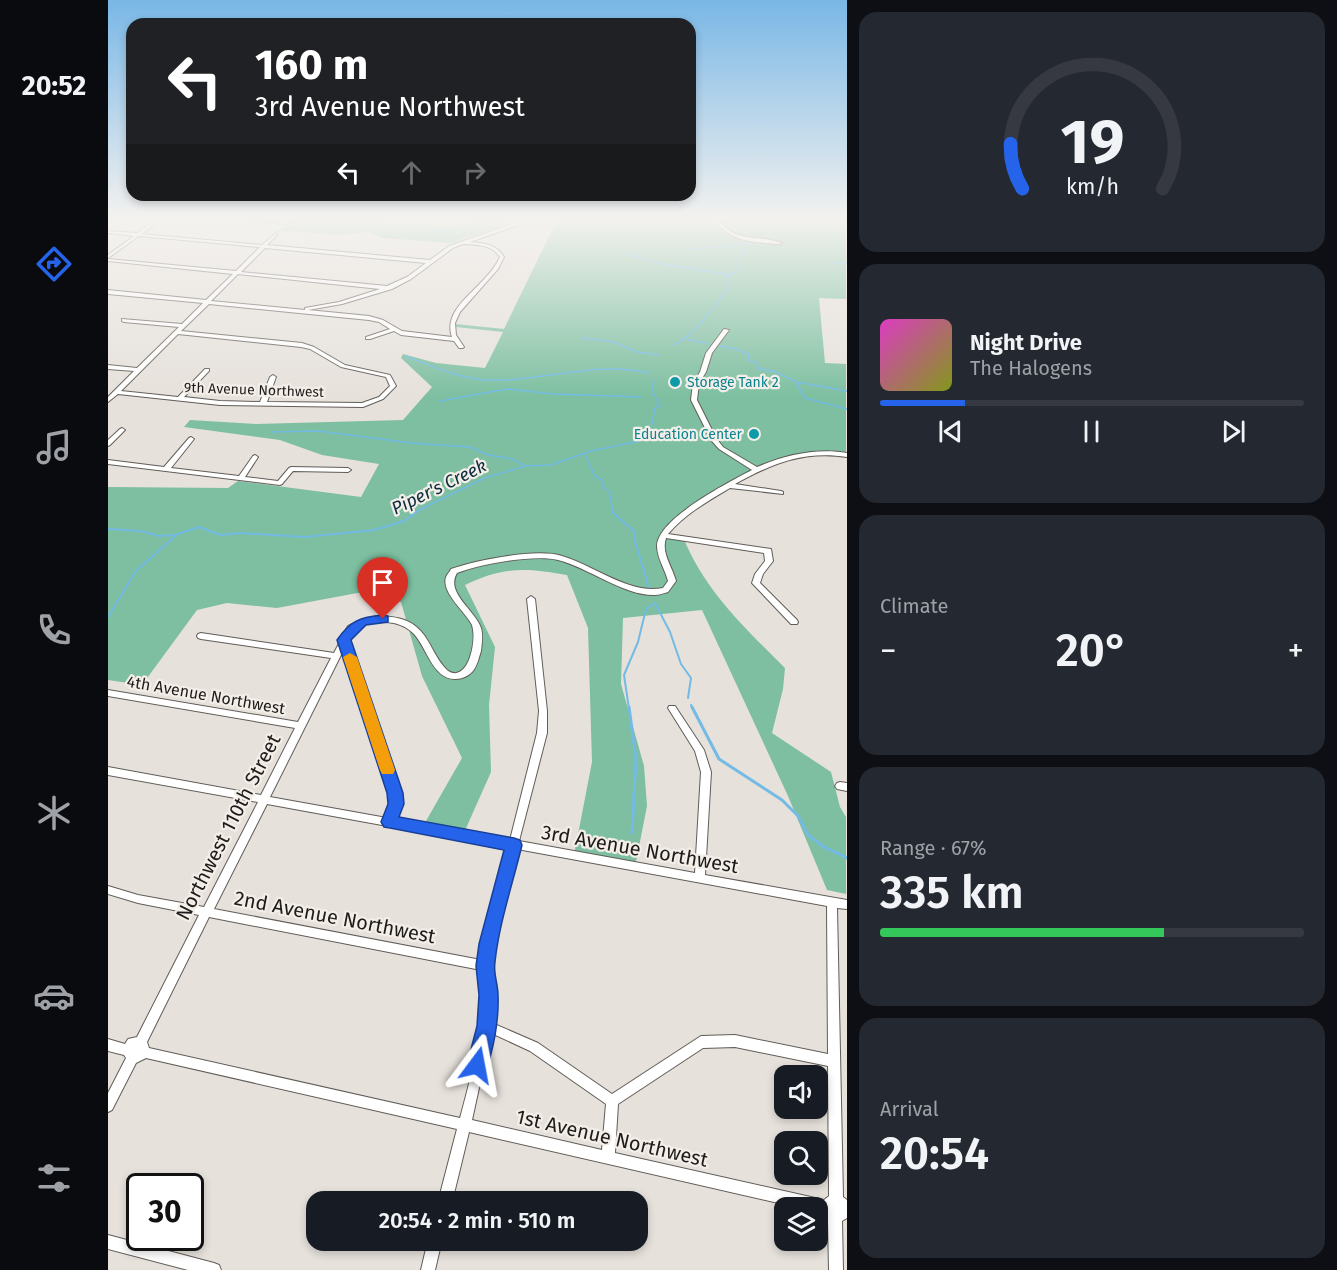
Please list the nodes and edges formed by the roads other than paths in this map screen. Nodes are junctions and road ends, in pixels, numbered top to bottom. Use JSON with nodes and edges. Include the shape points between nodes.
{"nodes":[{"id":1,"x":230,"y":279,"type":"edge"},
{"id":2,"x":300,"y":279,"type":"edge"},
{"id":3,"x":408,"y":279,"type":"edge"},
{"id":4,"x":490,"y":279,"type":"edge"},
{"id":5,"x":390,"y":288,"type":"junction"},
{"id":6,"x":108,"y":292,"type":"edge"},
{"id":7,"x":207,"y":302,"type":"junction"},
{"id":8,"x":295,"y":310,"type":"junction"},
{"id":9,"x":124,"y":320,"type":"dead end"},
{"id":10,"x":183,"y":326,"type":"junction"},
{"id":11,"x":392,"y":330,"type":"junction"},
{"id":12,"x":726,"y":330,"type":"dead end"},
{"id":13,"x":177,"y":332,"type":"junction"},
{"id":14,"x":368,"y":338,"type":"dead end"},
{"id":15,"x":455,"y":339,"type":"junction"},
{"id":16,"x":461,"y":347,"type":"dead end"},
{"id":17,"x":108,"y":367,"type":"edge"},
{"id":18,"x":137,"y":370,"type":"junction"},
{"id":19,"x":207,"y":370,"type":"dead end"},
{"id":20,"x":273,"y":377,"type":"dead end"},
{"id":21,"x":116,"y":392,"type":"junction"},
{"id":22,"x":179,"y":399,"type":"junction"},
{"id":23,"x":108,"y":400,"type":"edge"},
{"id":24,"x":262,"y":403,"type":"junction"},
{"id":25,"x":122,"y":430,"type":"dead end"},
{"id":26,"x":191,"y":439,"type":"dead end"},
{"id":27,"x":108,"y":444,"type":"edge"},
{"id":28,"x":846,"y":455,"type":"edge"},
{"id":29,"x":255,"y":457,"type":"dead end"},
{"id":30,"x":108,"y":462,"type":"edge"},
{"id":31,"x":166,"y":469,"type":"junction"},
{"id":32,"x":348,"y":470,"type":"dead end"},
{"id":33,"x":757,"y":470,"type":"junction"},
{"id":34,"x":240,"y":478,"type":"junction"},
{"id":35,"x":730,"y":486,"type":"junction"},
{"id":36,"x":781,"y":493,"type":"dead end"},
{"id":37,"x":663,"y":535,"type":"junction"},
{"id":38,"x":531,"y":599,"type":"dead end"},
{"id":39,"x":794,"y":622,"type":"dead end"},
{"id":40,"x":201,"y":636,"type":"dead end"},
{"id":41,"x":344,"y":640,"type":"junction"},
{"id":42,"x":335,"y":656,"type":"junction"},
{"id":43,"x":108,"y":693,"type":"edge"},
{"id":44,"x":672,"y":708,"type":"dead end"},
{"id":45,"x":300,"y":726,"type":"junction"},
{"id":46,"x":108,"y":771,"type":"edge"},
{"id":47,"x":263,"y":799,"type":"junction"},
{"id":48,"x":390,"y":822,"type":"junction"},
{"id":49,"x":514,"y":845,"type":"junction"},
{"id":50,"x":700,"y":878,"type":"junction"},
{"id":51,"x":108,"y":890,"type":"edge"},
{"id":52,"x":832,"y":902,"type":"junction"},
{"id":53,"x":846,"y":905,"type":"edge"},
{"id":54,"x":205,"y":912,"type":"junction"},
{"id":55,"x":485,"y":966,"type":"junction"},
{"id":56,"x":487,"y":1026,"type":"junction"},
{"id":57,"x":108,"y":1045,"type":"edge"},
{"id":58,"x":136,"y":1051,"type":"junction"},
{"id":59,"x":832,"y":1061,"type":"junction"},
{"id":60,"x":612,"y":1101,"type":"junction"},
{"id":61,"x":108,"y":1106,"type":"edge"},
{"id":62,"x":464,"y":1124,"type":"junction"},
{"id":63,"x":608,"y":1158,"type":"junction"},
{"id":64,"x":448,"y":1191,"type":"edge"},
{"id":65,"x":837,"y":1209,"type":"edge"},
{"id":66,"x":108,"y":1242,"type":"edge"},
{"id":67,"x":432,"y":1251,"type":"edge"},
{"id":68,"x":214,"y":1270,"type":"edge"},
{"id":69,"x":428,"y":1270,"type":"edge"},
{"id":70,"x":836,"y":1270,"type":"edge"}],
"edges":[{"from":1,"to":7,"type":"street"},
{"from":2,"to":5,"type":"street"},
{"from":3,"to":5,"type":"street"},
{"from":4,"to":15,"type":"street","via":[[456,311]]},
{"from":5,"to":8,"type":"street","via":[[334,305]]},
{"from":6,"to":7,"type":"street"},
{"from":7,"to":8,"type":"street"},
{"from":7,"to":10,"type":"street"},
{"from":8,"to":11,"type":"street","via":[[374,319]]},
{"from":9,"to":10,"type":"street"},
{"from":10,"to":13,"type":"street"},
{"from":11,"to":14,"type":"street"},
{"from":11,"to":15,"type":"street"},
{"from":12,"to":33,"type":"street","via":[[709,353],[696,383],[694,400],[721,448]]},
{"from":13,"to":18,"type":"street"},
{"from":13,"to":24,"type":"street","name":"9th Avenue Northwest","via":[[312,348],[344,366],[388,376],[393,386],[363,405]]},
{"from":15,"to":16,"type":"street"},
{"from":17,"to":18,"type":"street"},
{"from":18,"to":21,"type":"street"},
{"from":19,"to":22,"type":"street"},
{"from":20,"to":24,"type":"street"},
{"from":21,"to":22,"type":"street","name":"9th Avenue Northwest"},
{"from":21,"to":23,"type":"street"},
{"from":22,"to":24,"type":"street","name":"9th Avenue Northwest"},
{"from":25,"to":27,"type":"street"},
{"from":26,"to":31,"type":"street"},
{"from":28,"to":33,"type":"street","via":[[809,454]]},
{"from":29,"to":34,"type":"street"},
{"from":30,"to":31,"type":"street"},
{"from":31,"to":34,"type":"street"},
{"from":32,"to":34,"type":"street","via":[[291,469],[280,483]]},
{"from":33,"to":35,"type":"street"},
{"from":35,"to":36,"type":"street"},
{"from":35,"to":37,"type":"street","via":[[687,512]]},
{"from":37,"to":39,"type":"street","via":[[768,551],[769,561],[756,583]]},
{"from":37,"to":41,"type":"street","name":"Northwest 110th Street","via":[[661,550],[672,581],[661,594],[645,593],[578,563],[552,556],[519,558],[454,571],[449,583],[477,634],[473,664],[459,675],[437,666],[418,633],[402,623],[373,619],[351,628]]},
{"from":38,"to":49,"type":"street","via":[[542,733]]},
{"from":40,"to":42,"type":"street"},
{"from":41,"to":42,"type":"street","name":"Northwest 110th Street"},
{"from":41,"to":48,"type":"street","via":[[395,793]]},
{"from":42,"to":45,"type":"street","name":"Northwest 110th Street"},
{"from":43,"to":45,"type":"street","name":"4th Avenue Northwest"},
{"from":44,"to":50,"type":"street","via":[[699,750],[706,772]]},
{"from":45,"to":47,"type":"street","name":"Northwest 110th Street"},
{"from":46,"to":47,"type":"street","name":"3rd Avenue Northwest"},
{"from":47,"to":48,"type":"street","name":"3rd Avenue Northwest"},
{"from":47,"to":54,"type":"street","name":"Northwest 110th Street"},
{"from":48,"to":49,"type":"street","name":"3rd Avenue Northwest"},
{"from":49,"to":50,"type":"street","name":"3rd Avenue Northwest"},
{"from":49,"to":55,"type":"street"},
{"from":50,"to":52,"type":"street","name":"3rd Avenue Northwest"},
{"from":51,"to":54,"type":"street","name":"2nd Avenue Northwest"},
{"from":52,"to":53,"type":"street","name":"3rd Avenue Northwest"},
{"from":52,"to":59,"type":"street"},
{"from":54,"to":55,"type":"street","name":"2nd Avenue Northwest"},
{"from":54,"to":58,"type":"street","name":"Northwest 110th Street"},
{"from":55,"to":56,"type":"street","via":[[489,995]]},
{"from":56,"to":60,"type":"street","via":[[534,1047]]},
{"from":56,"to":62,"type":"street"},
{"from":57,"to":58,"type":"street","name":"1st Avenue Northwest"},
{"from":58,"to":61,"type":"street"},
{"from":58,"to":62,"type":"street","name":"1st Avenue Northwest"},
{"from":59,"to":60,"type":"street","via":[[735,1041],[702,1042]]},
{"from":59,"to":65,"type":"street"},
{"from":60,"to":63,"type":"street"},
{"from":62,"to":63,"type":"street","name":"1st Avenue Northwest"},
{"from":62,"to":64,"type":"street"},
{"from":63,"to":65,"type":"street","name":"1st Avenue Northwest"},
{"from":65,"to":70,"type":"street"},
{"from":66,"to":68,"type":"street"},
{"from":67,"to":69,"type":"street"}]}
